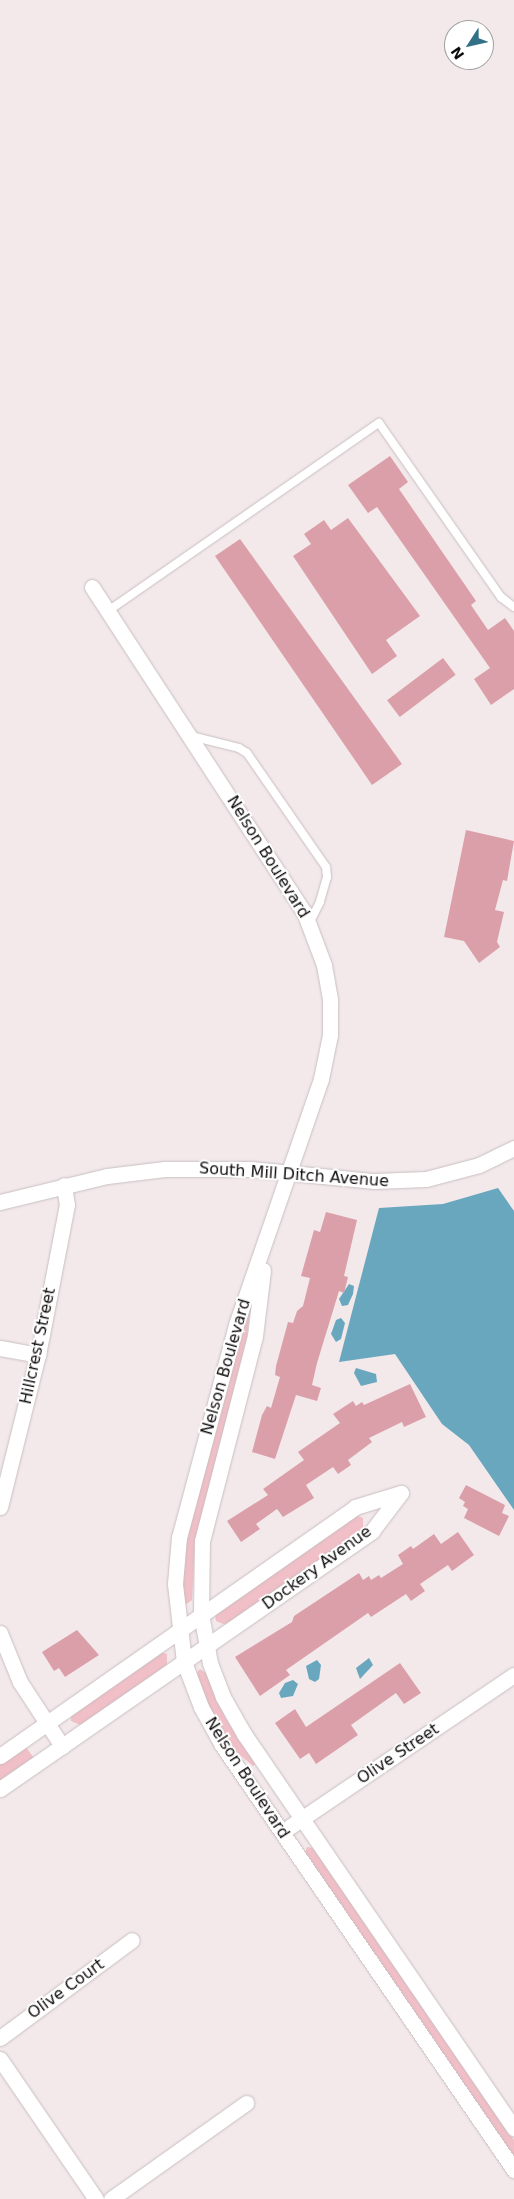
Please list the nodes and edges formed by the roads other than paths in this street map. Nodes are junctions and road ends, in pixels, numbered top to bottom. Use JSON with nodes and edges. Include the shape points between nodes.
{"nodes":[{"id":1,"x":92,"y":587,"type":"dead end"},
{"id":2,"x":514,"y":607,"type":"edge"},
{"id":3,"x":108,"y":612,"type":"junction"},
{"id":4,"x":191,"y":736,"type":"junction"},
{"id":5,"x":310,"y":922,"type":"junction"},
{"id":6,"x":514,"y":1148,"type":"edge"},
{"id":7,"x":289,"y":1171,"type":"junction"},
{"id":8,"x":64,"y":1185,"type":"junction"},
{"id":9,"x":0,"y":1202,"type":"edge"},
{"id":10,"x":266,"y":1244,"type":"junction"},
{"id":11,"x":0,"y":1348,"type":"edge"},
{"id":12,"x":38,"y":1355,"type":"junction"},
{"id":13,"x":0,"y":1507,"type":"edge"},
{"id":14,"x":200,"y":1614,"type":"junction"},
{"id":15,"x":178,"y":1630,"type":"junction"},
{"id":16,"x":0,"y":1632,"type":"edge"},
{"id":17,"x":206,"y":1647,"type":"junction"},
{"id":18,"x":184,"y":1662,"type":"junction"},
{"id":19,"x":514,"y":1675,"type":"edge"},
{"id":20,"x":46,"y":1723,"type":"junction"},
{"id":21,"x":62,"y":1746,"type":"junction"},
{"id":22,"x":0,"y":1756,"type":"edge"},
{"id":23,"x":0,"y":1789,"type":"edge"},
{"id":24,"x":302,"y":1819,"type":"junction"},
{"id":25,"x":282,"y":1832,"type":"junction"},
{"id":26,"x":132,"y":1940,"type":"dead end"},
{"id":27,"x":0,"y":2038,"type":"edge"},
{"id":28,"x":0,"y":2059,"type":"edge"},
{"id":29,"x":246,"y":2103,"type":"dead end"},
{"id":30,"x":514,"y":2128,"type":"edge"},
{"id":31,"x":514,"y":2170,"type":"edge"},
{"id":32,"x":96,"y":2199,"type":"edge"},
{"id":33,"x":111,"y":2199,"type":"edge"}],
"edges":[{"from":1,"to":3,"type":"street","name":"Nelson Boulevard"},
{"from":2,"to":3,"type":"lane","via":[[501,597],[379,423]]},
{"from":3,"to":4,"type":"street","name":"Nelson Boulevard"},
{"from":4,"to":5,"type":"street","name":"Nelson Boulevard"},
{"from":4,"to":5,"type":"lane","via":[[247,753],[326,867],[327,877],[320,902]]},
{"from":5,"to":7,"type":"street","name":"Nelson Boulevard","via":[[327,981],[330,1035],[321,1079]]},
{"from":6,"to":7,"type":"street","name":"South Mill Ditch Avenue","via":[[453,1173],[408,1180],[359,1180]]},
{"from":7,"to":8,"type":"street","name":"South Mill Ditch Avenue","via":[[165,1168]]},
{"from":7,"to":10,"type":"street","name":"Nelson Boulevard"},
{"from":8,"to":9,"type":"street","name":"South Mill Ditch Avenue"},
{"from":8,"to":12,"type":"street","name":"Hillcrest Street","via":[[66,1205]]},
{"from":10,"to":14,"type":"street","name":"Nelson Boulevard","via":[[255,1336],[202,1541]]},
{"from":10,"to":15,"type":"street","name":"Nelson Boulevard","via":[[236,1325],[179,1537],[175,1584]]},
{"from":11,"to":12,"type":"street"},
{"from":12,"to":13,"type":"street","name":"Hillcrest Street"},
{"from":14,"to":15,"type":"street","name":"Dockery Avenue"},
{"from":14,"to":17,"type":"street","name":"Nelson Boulevard"},
{"from":14,"to":17,"type":"street","name":"Dockery Avenue","via":[[355,1507],[401,1493],[372,1531]]},
{"from":15,"to":18,"type":"street","name":"Nelson Boulevard"},
{"from":15,"to":20,"type":"street","name":"Dockery Avenue"},
{"from":16,"to":20,"type":"street","via":[[16,1674]]},
{"from":17,"to":18,"type":"street","name":"Dockery Avenue"},
{"from":17,"to":24,"type":"street","name":"Nelson Boulevard","via":[[230,1711]]},
{"from":18,"to":21,"type":"street","name":"Dockery Avenue"},
{"from":18,"to":25,"type":"street","name":"Nelson Boulevard","via":[[214,1732]]},
{"from":19,"to":24,"type":"street","name":"Olive Street"},
{"from":20,"to":21,"type":"street"},
{"from":20,"to":22,"type":"street","name":"Dockery Avenue"},
{"from":21,"to":23,"type":"street","name":"Dockery Avenue"},
{"from":24,"to":25,"type":"street","name":"Olive Street"},
{"from":24,"to":30,"type":"street","name":"Nelson Boulevard"},
{"from":25,"to":31,"type":"street","name":"Nelson Boulevard"},
{"from":26,"to":27,"type":"street","name":"Olive Court"},
{"from":28,"to":32,"type":"street"},
{"from":29,"to":33,"type":"street"}]}
